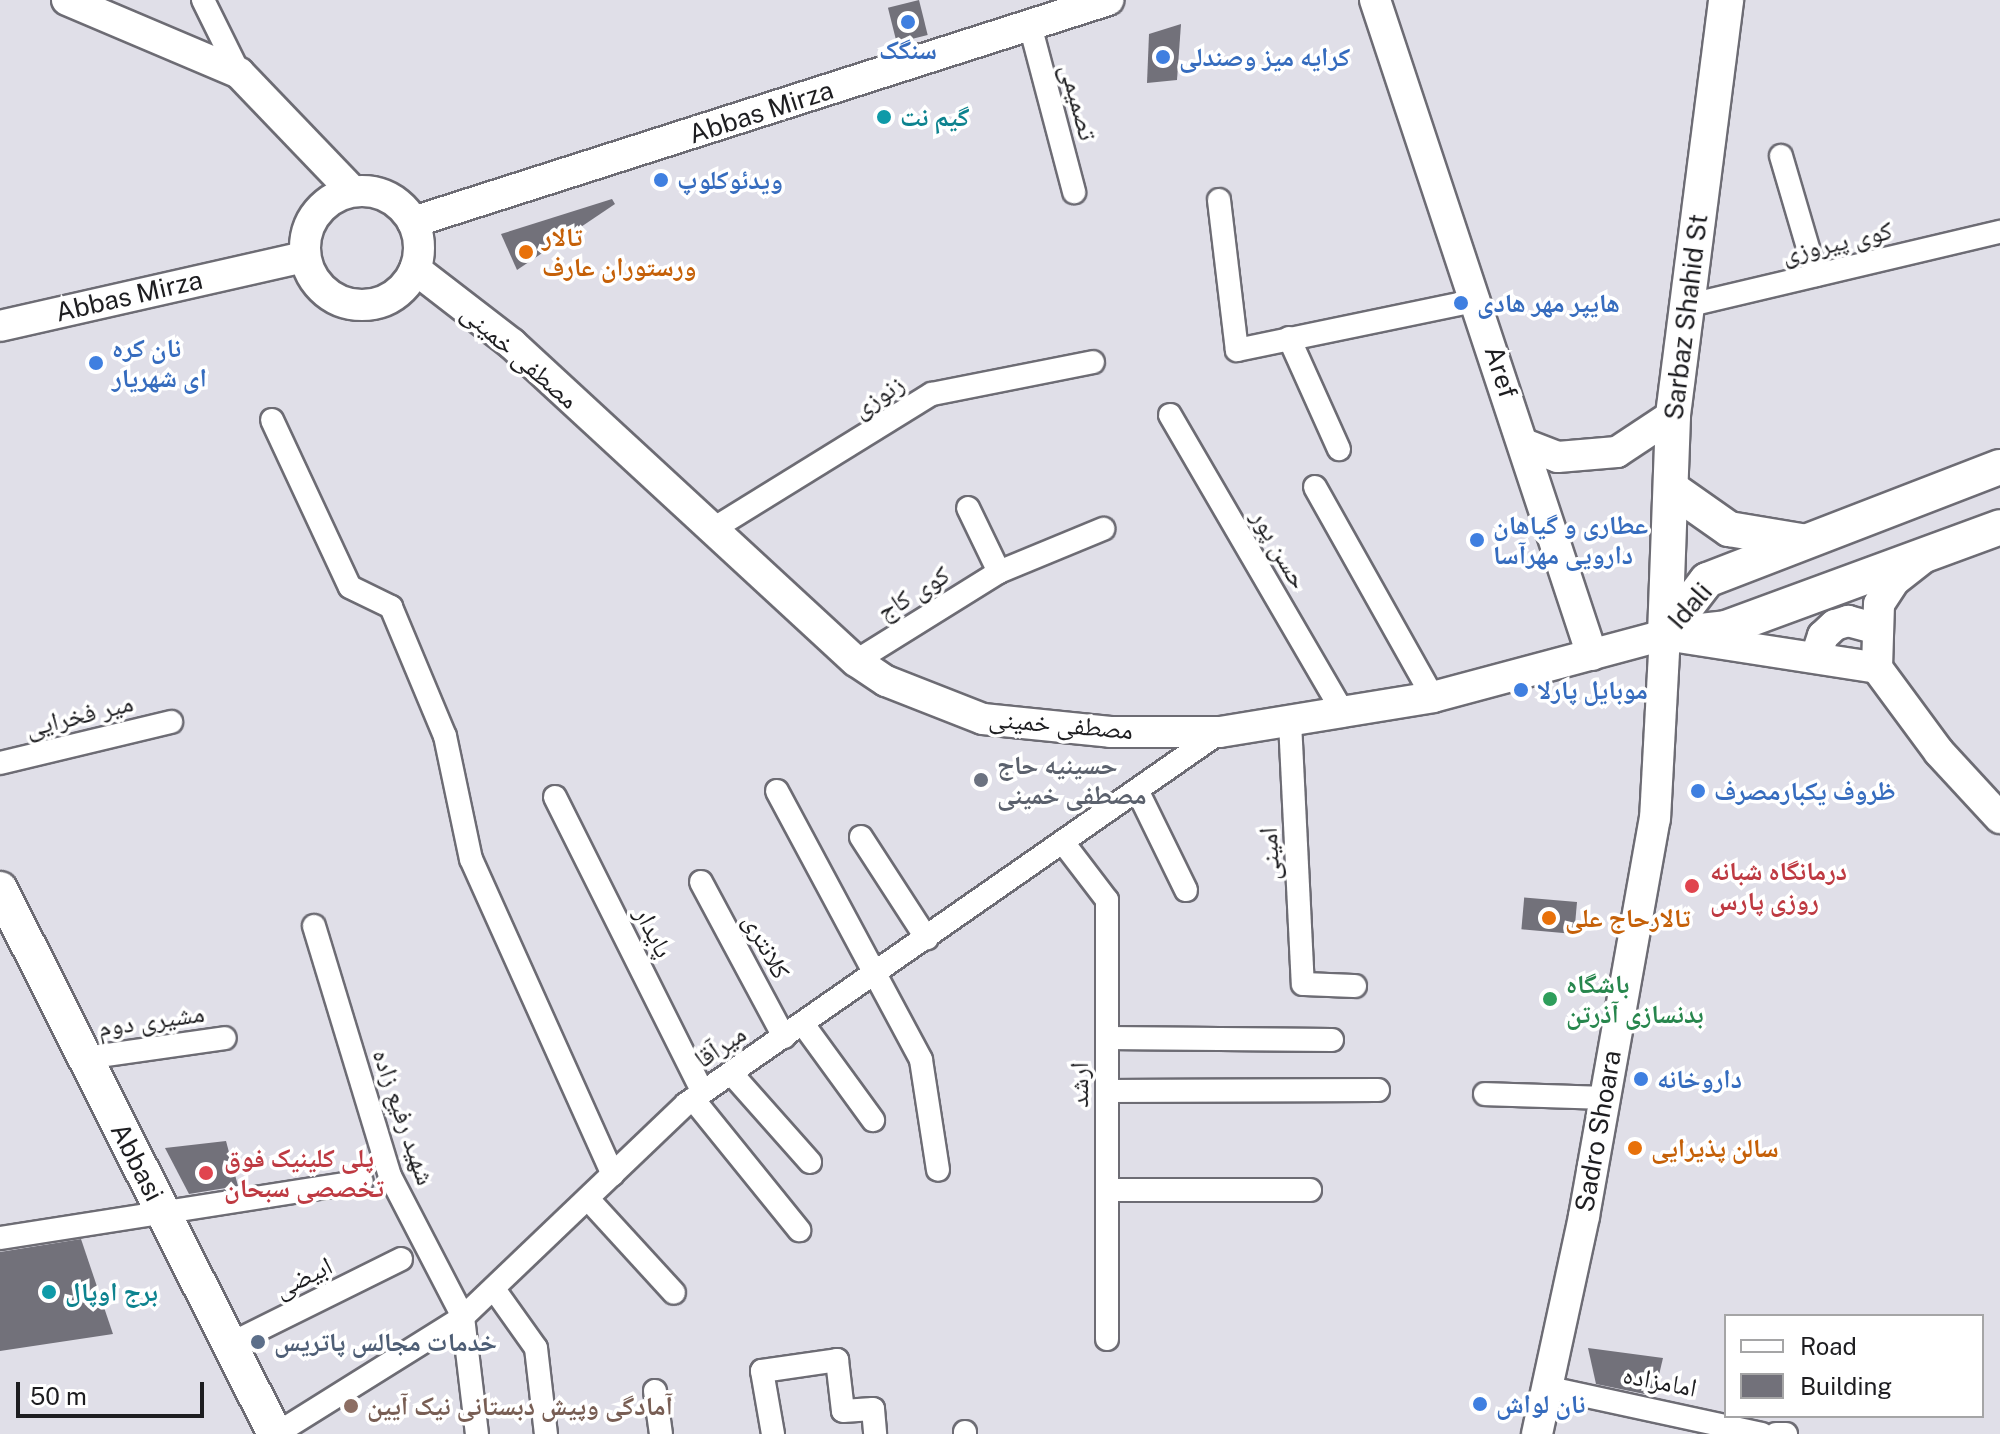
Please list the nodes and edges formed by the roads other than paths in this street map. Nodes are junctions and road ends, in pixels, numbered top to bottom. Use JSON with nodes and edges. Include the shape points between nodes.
{"nodes":[{"id":1,"x":67,"y":0,"type":"edge"},
{"id":2,"x":203,"y":0,"type":"edge"},
{"id":3,"x":1108,"y":0,"type":"edge"},
{"id":4,"x":1375,"y":0,"type":"edge"},
{"id":5,"x":1726,"y":0,"type":"edge"},
{"id":6,"x":1030,"y":25,"type":"junction"},
{"id":7,"x":239,"y":73,"type":"junction"},
{"id":8,"x":1781,"y":156,"type":"dead end"},
{"id":9,"x":352,"y":191,"type":"junction"},
{"id":10,"x":1074,"y":192,"type":"dead end"},
{"id":11,"x":1219,"y":200,"type":"dead end"},
{"id":12,"x":413,"y":222,"type":"junction"},
{"id":13,"x":2000,"y":232,"type":"edge"},
{"id":14,"x":304,"y":257,"type":"junction"},
{"id":15,"x":415,"y":269,"type":"junction"},
{"id":16,"x":1816,"y":275,"type":"junction"},
{"id":17,"x":1478,"y":300,"type":"junction"},
{"id":18,"x":1686,"y":306,"type":"junction"},
{"id":19,"x":0,"y":326,"type":"edge"},
{"id":20,"x":1289,"y":338,"type":"junction"},
{"id":21,"x":1093,"y":362,"type":"dead end"},
{"id":22,"x":1170,"y":415,"type":"dead end"},
{"id":23,"x":1673,"y":415,"type":"junction"},
{"id":24,"x":272,"y":420,"type":"dead end"},
{"id":25,"x":1524,"y":444,"type":"junction"},
{"id":26,"x":1339,"y":449,"type":"dead end"},
{"id":27,"x":2000,"y":467,"type":"edge"},
{"id":28,"x":1315,"y":487,"type":"dead end"},
{"id":29,"x":1672,"y":489,"type":"junction"},
{"id":30,"x":968,"y":508,"type":"dead end"},
{"id":31,"x":2000,"y":527,"type":"edge"},
{"id":32,"x":713,"y":529,"type":"junction"},
{"id":33,"x":1103,"y":529,"type":"dead end"},
{"id":34,"x":1805,"y":541,"type":"junction"},
{"id":35,"x":1932,"y":552,"type":"junction"},
{"id":36,"x":999,"y":572,"type":"junction"},
{"id":37,"x":1874,"y":628,"type":"junction"},
{"id":38,"x":1665,"y":635,"type":"junction"},
{"id":39,"x":1592,"y":655,"type":"junction"},
{"id":40,"x":1816,"y":657,"type":"junction"},
{"id":41,"x":856,"y":661,"type":"junction"},
{"id":42,"x":1877,"y":668,"type":"junction"},
{"id":43,"x":1433,"y":697,"type":"junction"},
{"id":44,"x":1343,"y":712,"type":"junction"},
{"id":45,"x":171,"y":722,"type":"dead end"},
{"id":46,"x":1290,"y":722,"type":"junction"},
{"id":47,"x":1220,"y":732,"type":"junction"},
{"id":48,"x":0,"y":763,"type":"edge"},
{"id":49,"x":777,"y":791,"type":"dead end"},
{"id":50,"x":1139,"y":794,"type":"junction"},
{"id":51,"x":555,"y":797,"type":"dead end"},
{"id":52,"x":2000,"y":818,"type":"edge"},
{"id":53,"x":861,"y":837,"type":"dead end"},
{"id":54,"x":1065,"y":845,"type":"junction"},
{"id":55,"x":701,"y":882,"type":"dead end"},
{"id":56,"x":0,"y":889,"type":"edge"},
{"id":57,"x":1186,"y":890,"type":"dead end"},
{"id":58,"x":314,"y":926,"type":"dead end"},
{"id":59,"x":927,"y":939,"type":"junction"},
{"id":60,"x":872,"y":976,"type":"junction"},
{"id":61,"x":1355,"y":986,"type":"dead end"},
{"id":62,"x":794,"y":1030,"type":"junction"},
{"id":63,"x":225,"y":1038,"type":"dead end"},
{"id":64,"x":1107,"y":1038,"type":"junction"},
{"id":65,"x":1332,"y":1040,"type":"dead end"},
{"id":66,"x":85,"y":1058,"type":"junction"},
{"id":67,"x":731,"y":1073,"type":"junction"},
{"id":68,"x":1378,"y":1090,"type":"dead end"},
{"id":69,"x":1107,"y":1091,"type":"junction"},
{"id":70,"x":1485,"y":1094,"type":"dead end"},
{"id":71,"x":698,"y":1095,"type":"junction"},
{"id":72,"x":1603,"y":1098,"type":"junction"},
{"id":73,"x":873,"y":1120,"type":"dead end"},
{"id":74,"x":810,"y":1162,"type":"dead end"},
{"id":75,"x":938,"y":1170,"type":"dead end"},
{"id":76,"x":613,"y":1175,"type":"junction"},
{"id":77,"x":362,"y":1181,"type":"dead end"},
{"id":78,"x":1107,"y":1190,"type":"junction"},
{"id":79,"x":1310,"y":1190,"type":"dead end"},
{"id":80,"x":588,"y":1199,"type":"junction"},
{"id":81,"x":163,"y":1213,"type":"junction"},
{"id":82,"x":799,"y":1230,"type":"dead end"},
{"id":83,"x":0,"y":1238,"type":"edge"},
{"id":84,"x":401,"y":1259,"type":"dead end"},
{"id":85,"x":494,"y":1289,"type":"junction"},
{"id":86,"x":674,"y":1293,"type":"dead end"},
{"id":87,"x":463,"y":1317,"type":"junction"},
{"id":88,"x":1107,"y":1339,"type":"dead end"},
{"id":89,"x":230,"y":1344,"type":"junction"},
{"id":90,"x":1545,"y":1387,"type":"junction"},
{"id":91,"x":655,"y":1391,"type":"dead end"},
{"id":92,"x":275,"y":1434,"type":"edge"},
{"id":93,"x":477,"y":1434,"type":"edge"},
{"id":94,"x":546,"y":1434,"type":"edge"},
{"id":95,"x":661,"y":1434,"type":"edge"},
{"id":96,"x":773,"y":1434,"type":"edge"},
{"id":97,"x":875,"y":1434,"type":"edge"},
{"id":98,"x":1537,"y":1434,"type":"edge"},
{"id":99,"x":1762,"y":1434,"type":"edge"},
{"id":100,"x":1776,"y":1434,"type":"edge"},
{"id":101,"x":1786,"y":1434,"type":"edge"}],
"edges":[{"from":1,"to":7,"type":"main road"},
{"from":2,"to":7,"type":"street"},
{"from":3,"to":6,"type":"main road","name":"Abbas Mirza"},
{"from":4,"to":17,"type":"main road","name":"Aref"},
{"from":5,"to":18,"type":"main road","name":"Sarbaz Shahid St"},
{"from":6,"to":10,"type":"street","name":"تصمیمی"},
{"from":6,"to":12,"type":"main road","name":"Abbas Mirza"},
{"from":7,"to":9,"type":"main road"},
{"from":8,"to":16,"type":"street"},
{"from":9,"to":12,"type":"main road","via":[[386,196]]},
{"from":9,"to":14,"type":"main road","via":[[319,209],[309,223]]},
{"from":11,"to":20,"type":"street","via":[[1237,350]]},
{"from":12,"to":15,"type":"main road","via":[[419,245]]},
{"from":13,"to":16,"type":"street","name":"کوی پیروزی"},
{"from":14,"to":15,"type":"main road","via":[[322,290],[356,306],[392,298]]},
{"from":14,"to":19,"type":"main road","name":"Abbas Mirza"},
{"from":15,"to":32,"type":"main road","name":"مصطفی خمینی","via":[[512,344]]},
{"from":16,"to":18,"type":"street","name":"کوی پیروزی"},
{"from":17,"to":20,"type":"street"},
{"from":17,"to":25,"type":"main road","name":"Aref"},
{"from":18,"to":23,"type":"main road","name":"Sarbaz Shahid St"},
{"from":20,"to":26,"type":"street"},
{"from":21,"to":32,"type":"street","name":"زنوزی","via":[[932,394]]},
{"from":22,"to":44,"type":"street","name":"حسن پور"},
{"from":23,"to":25,"type":"main road","via":[[1617,452],[1558,457]]},
{"from":23,"to":29,"type":"main road","name":"Sarbaz Shahid St"},
{"from":24,"to":76,"type":"street","via":[[350,587],[391,607],[445,736],[471,859]]},
{"from":25,"to":39,"type":"main road","name":"Aref"},
{"from":27,"to":34,"type":"main road","name":"Idali"},
{"from":28,"to":43,"type":"street"},
{"from":29,"to":34,"type":"main road","via":[[1729,529]]},
{"from":29,"to":38,"type":"main road","name":"Sarbaz Shahid St"},
{"from":30,"to":36,"type":"street"},
{"from":31,"to":35,"type":"main road","name":"Idali"},
{"from":32,"to":41,"type":"main road","name":"مصطفی خمینی"},
{"from":33,"to":36,"type":"street","name":"کوی کاج"},
{"from":34,"to":38,"type":"main road","name":"Idali","via":[[1707,580]]},
{"from":35,"to":37,"type":"main road","via":[[1894,581]]},
{"from":35,"to":38,"type":"main road","name":"Idali","via":[[1726,628]]},
{"from":36,"to":41,"type":"street","name":"کوی کاج"},
{"from":37,"to":40,"type":"main road","via":[[1848,621],[1835,625],[1823,636]]},
{"from":37,"to":42,"type":"main road"},
{"from":38,"to":39,"type":"main road","name":"مصطفی خمینی"},
{"from":38,"to":40,"type":"main road"},
{"from":38,"to":72,"type":"main road","name":"Sadro Shoara","via":[[1655,819]]},
{"from":39,"to":43,"type":"main road","name":"مصطفی خمینی"},
{"from":40,"to":42,"type":"main road"},
{"from":41,"to":47,"type":"main road","name":"مصطفی خمینی","via":[[886,681],[983,719],[1110,732]]},
{"from":42,"to":52,"type":"main road","via":[[1939,752]]},
{"from":43,"to":44,"type":"main road","name":"مصطفی خمینی"},
{"from":44,"to":46,"type":"main road","name":"مصطفی خمینی"},
{"from":45,"to":48,"type":"street","name":"میر فخرایی"},
{"from":46,"to":47,"type":"main road","name":"مصطفی خمینی"},
{"from":46,"to":61,"type":"street","name":"امینی","via":[[1303,984]]},
{"from":47,"to":50,"type":"street","name":"میرآقا"},
{"from":49,"to":60,"type":"street"},
{"from":50,"to":54,"type":"street","name":"میرآقا"},
{"from":50,"to":57,"type":"street"},
{"from":51,"to":71,"type":"street","name":"پایدار"},
{"from":53,"to":59,"type":"street"},
{"from":54,"to":59,"type":"street","name":"میرآقا"},
{"from":54,"to":64,"type":"street","name":"ارشد","via":[[1107,900]]},
{"from":55,"to":62,"type":"street","name":"کلانتری"},
{"from":56,"to":66,"type":"main road","name":"Abbasi"},
{"from":58,"to":87,"type":"street","name":"شهید رفیع زاده","via":[[390,1176]]},
{"from":59,"to":60,"type":"street","name":"میرآقا"},
{"from":60,"to":62,"type":"street","name":"میرآقا"},
{"from":60,"to":75,"type":"street","via":[[921,1060]]},
{"from":62,"to":67,"type":"street","name":"میرآقا"},
{"from":62,"to":73,"type":"street","name":"کلانتری"},
{"from":63,"to":66,"type":"street","name":"مشیری دوم"},
{"from":64,"to":65,"type":"street"},
{"from":64,"to":69,"type":"street","name":"ارشد"},
{"from":66,"to":81,"type":"main road","name":"Abbasi"},
{"from":67,"to":71,"type":"street","name":"میرآقا"},
{"from":67,"to":74,"type":"street"},
{"from":68,"to":69,"type":"street"},
{"from":69,"to":78,"type":"street","name":"ارشد"},
{"from":70,"to":72,"type":"street"},
{"from":71,"to":76,"type":"street","name":"میرآقا"},
{"from":71,"to":82,"type":"street","name":"پایدار"},
{"from":72,"to":90,"type":"main road","name":"Sadro Shoara"},
{"from":76,"to":80,"type":"street","name":"میرآقا"},
{"from":77,"to":81,"type":"street"},
{"from":78,"to":79,"type":"street"},
{"from":78,"to":88,"type":"street","name":"ارشد"},
{"from":80,"to":85,"type":"street","name":"میرآقا"},
{"from":80,"to":86,"type":"street"},
{"from":81,"to":83,"type":"street"},
{"from":81,"to":89,"type":"main road","name":"Abbasi"},
{"from":84,"to":89,"type":"street","name":"ابیضی"},
{"from":85,"to":87,"type":"street","name":"میرآقا"},
{"from":85,"to":94,"type":"street","via":[[536,1348]]},
{"from":87,"to":92,"type":"street","name":"میرآقا"},
{"from":87,"to":93,"type":"street"},
{"from":89,"to":92,"type":"main road","name":"Abbasi"},
{"from":90,"to":98,"type":"main road","name":"Sadro Shoara"},
{"from":90,"to":99,"type":"street","name":"امامزاده"},
{"from":91,"to":95,"type":"street"},
{"from":96,"to":97,"type":"street","via":[[762,1371],[837,1360],[843,1411],[873,1409]]},
{"from":100,"to":101,"type":"street"}]}
